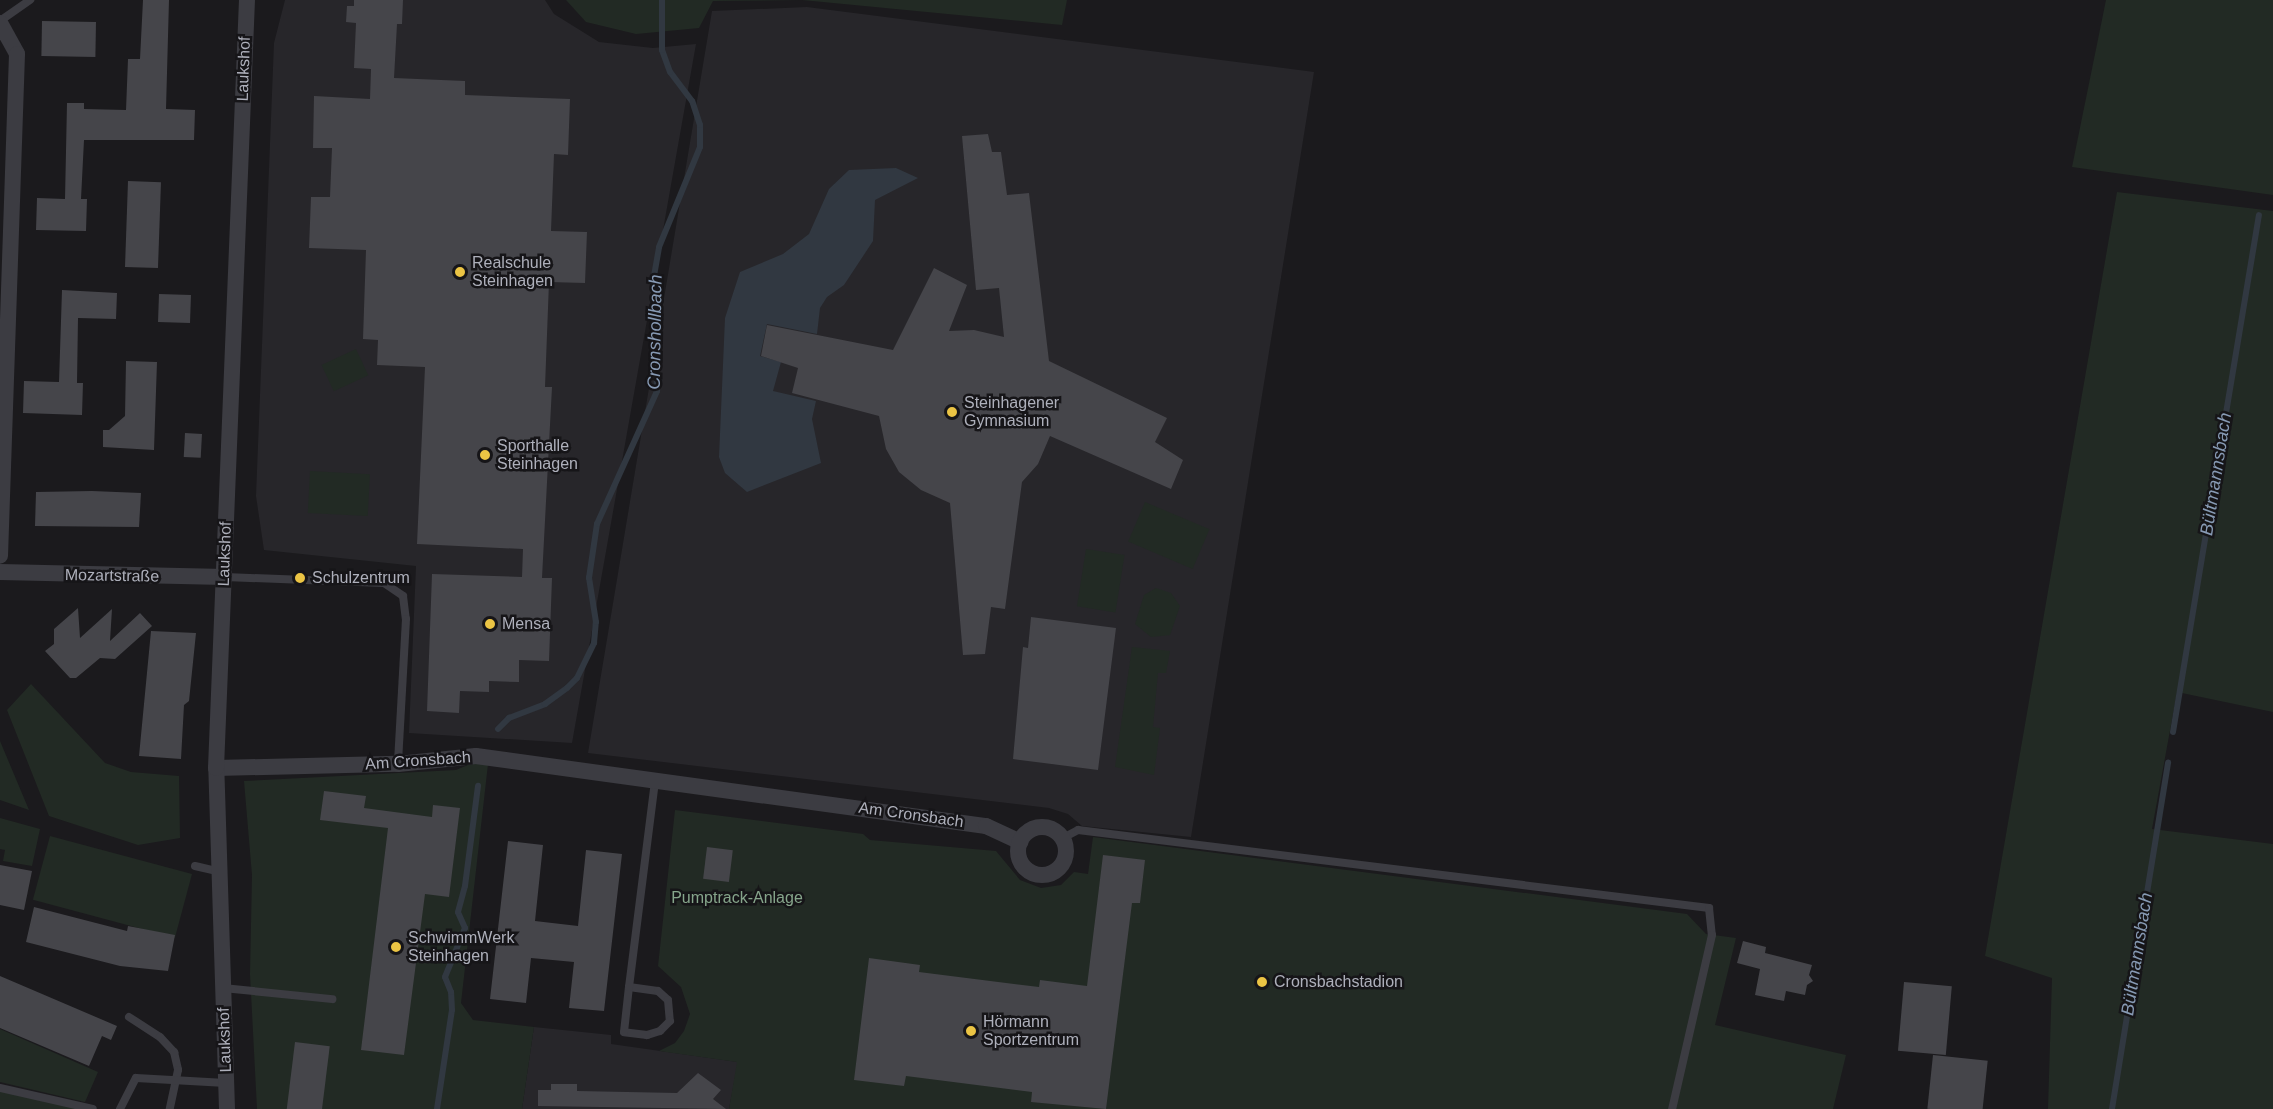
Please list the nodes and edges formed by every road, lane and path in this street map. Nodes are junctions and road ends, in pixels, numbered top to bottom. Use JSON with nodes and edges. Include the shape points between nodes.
{"nodes":[{"id":1,"x":30,"y":0,"type":"edge"},
{"id":2,"x":247,"y":0,"type":"edge"},
{"id":3,"x":0,"y":22,"type":"edge"},
{"id":4,"x":7,"y":195,"type":"edge"},
{"id":5,"x":3,"y":365,"type":"edge"},
{"id":6,"x":0,"y":556,"type":"edge"},
{"id":7,"x":0,"y":572,"type":"edge"},
{"id":8,"x":225,"y":577,"type":"junction"},
{"id":9,"x":398,"y":764,"type":"junction"},
{"id":10,"x":216,"y":768,"type":"junction"},
{"id":11,"x":655,"y":780,"type":"junction"},
{"id":12,"x":1063,"y":838,"type":"junction"},
{"id":13,"x":1021,"y":842,"type":"junction"},
{"id":14,"x":195,"y":866,"type":"dead end"},
{"id":15,"x":220,"y":872,"type":"junction"},
{"id":16,"x":629,"y":987,"type":"junction"},
{"id":17,"x":224,"y":988,"type":"junction"},
{"id":18,"x":332,"y":999,"type":"dead end"},
{"id":19,"x":129,"y":1017,"type":"dead end"},
{"id":20,"x":176,"y":1081,"type":"junction"},
{"id":21,"x":226,"y":1083,"type":"junction"},
{"id":22,"x":0,"y":1088,"type":"edge"},
{"id":23,"x":90,"y":1108,"type":"edge"},
{"id":24,"x":120,"y":1109,"type":"edge"},
{"id":25,"x":170,"y":1109,"type":"edge"},
{"id":26,"x":227,"y":1109,"type":"edge"},
{"id":27,"x":1672,"y":1109,"type":"edge"}],
"edges":[{"from":1,"to":3,"type":"lane"},
{"from":2,"to":8,"type":"street","name":"Laukshof"},
{"from":3,"to":4,"type":"street","via":[[17,54]]},
{"from":4,"to":5,"type":"street"},
{"from":5,"to":6,"type":"street"},
{"from":7,"to":8,"type":"street","name":"Mozartstraße"},
{"from":8,"to":9,"type":"lane","via":[[384,583],[403,596],[406,619]]},
{"from":8,"to":10,"type":"street","name":"Laukshof"},
{"from":9,"to":10,"type":"street","name":"Am Cronsbach"},
{"from":9,"to":11,"type":"street","name":"Am Cronsbach","via":[[476,756]]},
{"from":10,"to":15,"type":"street","name":"Laukshof"},
{"from":11,"to":13,"type":"street","name":"Am Cronsbach","via":[[986,826]]},
{"from":11,"to":16,"type":"lane"},
{"from":12,"to":13,"type":"street","via":[[1052,829],[1037,828]]},
{"from":12,"to":13,"type":"street","via":[[1066,852],[1061,866],[1041,875],[1022,864]]},
{"from":12,"to":27,"type":"lane","via":[[1078,830],[1709,908],[1712,935]]},
{"from":14,"to":15,"type":"lane"},
{"from":15,"to":17,"type":"street","name":"Laukshof"},
{"from":16,"to":16,"type":"lane","via":[[624,1032],[647,1035],[660,1031],[670,1021],[668,1000],[658,991]]},
{"from":17,"to":18,"type":"lane"},
{"from":17,"to":21,"type":"street","name":"Laukshof"},
{"from":19,"to":20,"type":"lane","via":[[160,1037],[174,1052],[178,1061]]},
{"from":20,"to":21,"type":"lane"},
{"from":20,"to":24,"type":"lane","via":[[136,1078]]},
{"from":20,"to":25,"type":"lane"},
{"from":21,"to":26,"type":"street","name":"Laukshof"},
{"from":22,"to":23,"type":"lane"}]}
